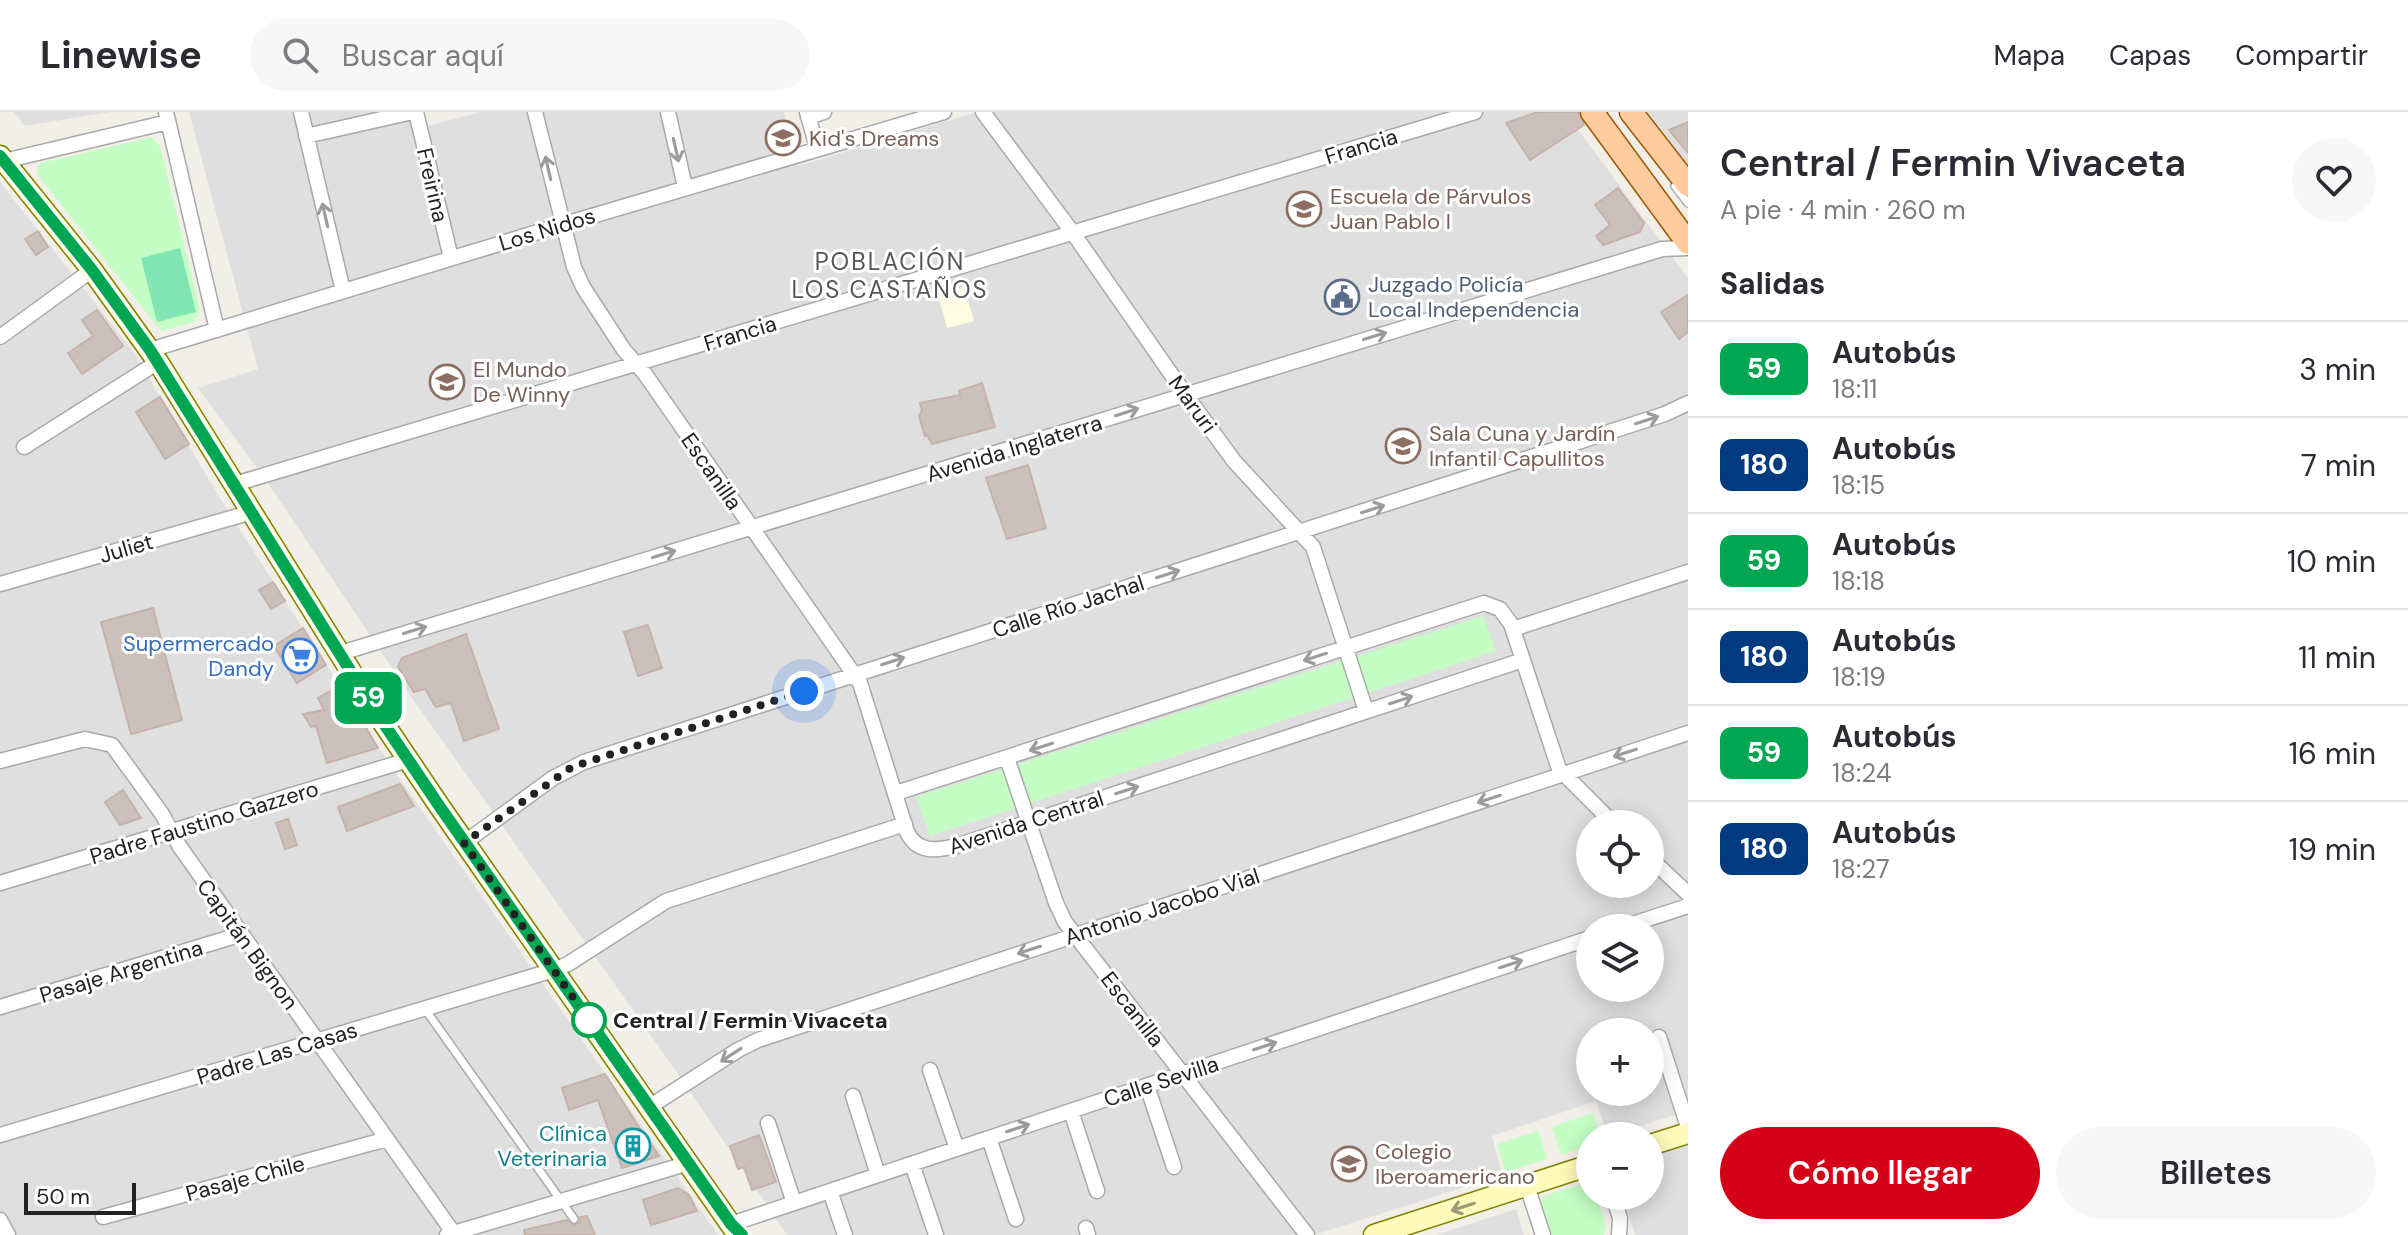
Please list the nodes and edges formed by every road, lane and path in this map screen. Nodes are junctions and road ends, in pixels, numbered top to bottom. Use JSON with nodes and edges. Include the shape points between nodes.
{"nodes":[{"id":1,"x":301,"y":112,"type":"edge"},
{"id":2,"x":414,"y":112,"type":"edge"},
{"id":3,"x":535,"y":112,"type":"edge"},
{"id":4,"x":668,"y":112,"type":"edge"},
{"id":5,"x":824,"y":112,"type":"edge"},
{"id":6,"x":944,"y":112,"type":"edge"},
{"id":7,"x":983,"y":112,"type":"edge"},
{"id":8,"x":1475,"y":112,"type":"edge"},
{"id":9,"x":1592,"y":112,"type":"edge"},
{"id":10,"x":1631,"y":112,"type":"edge"},
{"id":11,"x":808,"y":114,"type":"edge"},
{"id":12,"x":167,"y":117,"type":"edge"},
{"id":13,"x":306,"y":136,"type":"junction"},
{"id":14,"x":817,"y":148,"type":"junction"},
{"id":15,"x":1,"y":160,"type":"edge"},
{"id":16,"x":1679,"y":183,"type":"edge"},
{"id":17,"x":685,"y":187,"type":"junction"},
{"id":18,"x":1688,"y":203,"type":"edge"},
{"id":19,"x":562,"y":225,"type":"junction"},
{"id":20,"x":1073,"y":233,"type":"junction"},
{"id":21,"x":1688,"y":246,"type":"edge"},
{"id":22,"x":451,"y":258,"type":"junction"},
{"id":23,"x":92,"y":270,"type":"junction"},
{"id":24,"x":343,"y":291,"type":"junction"},
{"id":25,"x":217,"y":330,"type":"junction"},
{"id":26,"x":0,"y":337,"type":"edge"},
{"id":27,"x":154,"y":356,"type":"junction"},
{"id":28,"x":636,"y":364,"type":"junction"},
{"id":29,"x":1185,"y":394,"type":"junction"},
{"id":30,"x":1688,"y":403,"type":"edge"},
{"id":31,"x":24,"y":447,"type":"dead end"},
{"id":32,"x":235,"y":484,"type":"junction"},
{"id":33,"x":252,"y":512,"type":"junction"},
{"id":34,"x":752,"y":527,"type":"junction"},
{"id":35,"x":1299,"y":533,"type":"junction"},
{"id":36,"x":1688,"y":572,"type":"edge"},
{"id":37,"x":0,"y":584,"type":"edge"},
{"id":38,"x":1513,"y":629,"type":"junction"},
{"id":39,"x":1345,"y":647,"type":"junction"},
{"id":40,"x":341,"y":653,"type":"junction"},
{"id":41,"x":1523,"y":660,"type":"junction"},
{"id":42,"x":854,"y":674,"type":"junction"},
{"id":43,"x":1366,"y":711,"type":"junction"},
{"id":44,"x":1688,"y":733,"type":"edge"},
{"id":45,"x":1007,"y":758,"type":"junction"},
{"id":46,"x":408,"y":760,"type":"junction"},
{"id":47,"x":0,"y":761,"type":"edge"},
{"id":48,"x":1563,"y":774,"type":"junction"},
{"id":49,"x":896,"y":793,"type":"junction"},
{"id":50,"x":1600,"y":810,"type":"edge"},
{"id":51,"x":1029,"y":822,"type":"junction"},
{"id":52,"x":905,"y":824,"type":"junction"},
{"id":53,"x":171,"y":832,"type":"junction"},
{"id":54,"x":464,"y":843,"type":"junction"},
{"id":55,"x":1664,"y":871,"type":"edge"},
{"id":56,"x":0,"y":883,"type":"edge"},
{"id":57,"x":1688,"y":894,"type":"edge"},
{"id":58,"x":1688,"y":906,"type":"edge"},
{"id":59,"x":1663,"y":914,"type":"edge"},
{"id":60,"x":242,"y":934,"type":"junction"},
{"id":61,"x":1075,"y":935,"type":"junction"},
{"id":62,"x":1576,"y":943,"type":"edge"},
{"id":63,"x":554,"y":970,"type":"junction"},
{"id":64,"x":0,"y":1007,"type":"edge"},
{"id":65,"x":425,"y":1009,"type":"junction"},
{"id":66,"x":318,"y":1040,"type":"junction"},
{"id":67,"x":1664,"y":1053,"type":"edge"},
{"id":68,"x":930,"y":1070,"type":"dead end"},
{"id":69,"x":1184,"y":1073,"type":"junction"},
{"id":70,"x":1147,"y":1086,"type":"junction"},
{"id":71,"x":853,"y":1096,"type":"dead end"},
{"id":72,"x":649,"y":1107,"type":"junction"},
{"id":73,"x":1071,"y":1111,"type":"junction"},
{"id":74,"x":768,"y":1123,"type":"dead end"},
{"id":75,"x":1688,"y":1130,"type":"edge"},
{"id":76,"x":0,"y":1135,"type":"edge"},
{"id":77,"x":989,"y":1138,"type":"junction"},
{"id":78,"x":387,"y":1139,"type":"junction"},
{"id":79,"x":1664,"y":1139,"type":"edge"},
{"id":80,"x":957,"y":1149,"type":"junction"},
{"id":81,"x":689,"y":1163,"type":"junction"},
{"id":82,"x":912,"y":1164,"type":"junction"},
{"id":83,"x":1174,"y":1167,"type":"dead end"},
{"id":84,"x":1576,"y":1170,"type":"edge"},
{"id":85,"x":878,"y":1175,"type":"junction"},
{"id":86,"x":1527,"y":1186,"type":"junction"},
{"id":87,"x":830,"y":1191,"type":"junction"},
{"id":88,"x":1097,"y":1191,"type":"dead end"},
{"id":89,"x":562,"y":1202,"type":"junction"},
{"id":90,"x":794,"y":1203,"type":"junction"},
{"id":91,"x":1617,"y":1210,"type":"edge"},
{"id":92,"x":103,"y":1217,"type":"dead end"},
{"id":93,"x":574,"y":1219,"type":"dead end"},
{"id":94,"x":1016,"y":1219,"type":"dead end"},
{"id":95,"x":0,"y":1220,"type":"edge"},
{"id":96,"x":737,"y":1231,"type":"edge"},
{"id":97,"x":452,"y":1234,"type":"edge"},
{"id":98,"x":8,"y":1235,"type":"edge"},
{"id":99,"x":845,"y":1235,"type":"edge"},
{"id":100,"x":936,"y":1235,"type":"edge"},
{"id":101,"x":1307,"y":1235,"type":"edge"},
{"id":102,"x":1374,"y":1235,"type":"edge"},
{"id":103,"x":1543,"y":1235,"type":"edge"},
{"id":104,"x":1619,"y":1235,"type":"edge"}],
"edges":[{"from":1,"to":13,"type":"street"},
{"from":2,"to":13,"type":"street"},
{"from":2,"to":22,"type":"street","name":"Freirina"},
{"from":19,"to":3,"type":"street","name":"Escanilla","one_way":true},
{"from":4,"to":17,"type":"street","one_way":true},
{"from":5,"to":11,"type":"street"},
{"from":6,"to":14,"type":"street","name":"Los Nidos"},
{"from":7,"to":20,"type":"street","name":"Maruri"},
{"from":8,"to":20,"type":"street","name":"Francia"},
{"from":9,"to":21,"type":"main road"},
{"from":10,"to":16,"type":"main road"},
{"from":11,"to":14,"type":"street"},
{"from":12,"to":15,"type":"street"},
{"from":12,"to":25,"type":"street"},
{"from":24,"to":13,"type":"street","one_way":true},
{"from":14,"to":17,"type":"street","name":"Los Nidos"},
{"from":15,"to":23,"type":"main road"},
{"from":16,"to":18,"type":"lane"},
{"from":17,"to":19,"type":"street","name":"Los Nidos"},
{"from":19,"to":22,"type":"street","name":"Los Nidos"},
{"from":19,"to":28,"type":"street","name":"Escanilla","via":[[579,279]]},
{"from":20,"to":28,"type":"street","name":"Francia"},
{"from":20,"to":29,"type":"street","name":"Maruri"},
{"from":29,"to":21,"type":"street","name":"Avenida Inglaterra","one_way":true,"via":[[1662,249]]},
{"from":22,"to":24,"type":"street","name":"Los Nidos"},
{"from":23,"to":26,"type":"street"},
{"from":23,"to":27,"type":"main road"},
{"from":24,"to":25,"type":"street","name":"Los Nidos"},
{"from":25,"to":27,"type":"street","name":"Los Nidos"},
{"from":27,"to":31,"type":"street","name":"Los Nidos"},
{"from":27,"to":32,"type":"main road"},
{"from":28,"to":32,"type":"street","name":"Francia"},
{"from":28,"to":34,"type":"street","name":"Escanilla"},
{"from":34,"to":29,"type":"street","name":"Avenida Inglaterra","one_way":true},
{"from":29,"to":35,"type":"street","name":"Maruri","via":[[1245,474]]},
{"from":35,"to":30,"type":"street","name":"Calle Río Jachal","one_way":true},
{"from":32,"to":33,"type":"main road"},
{"from":33,"to":37,"type":"street","name":"Juliet"},
{"from":33,"to":40,"type":"main road"},
{"from":40,"to":34,"type":"street","name":"Avenida Inglaterra","one_way":true},
{"from":34,"to":42,"type":"street","name":"Escanilla"},
{"from":35,"to":39,"type":"street","name":"Maruri","via":[[1315,552]]},
{"from":42,"to":35,"type":"street","name":"Calle Río Jachal","one_way":true},
{"from":36,"to":38,"type":"street"},
{"from":38,"to":39,"type":"street","via":[[1496,606],[1484,603]]},
{"from":38,"to":41,"type":"street"},
{"from":39,"to":43,"type":"street","name":"Maruri"},
{"from":39,"to":45,"type":"street","one_way":true},
{"from":40,"to":46,"type":"main road"},
{"from":43,"to":41,"type":"street","name":"Avenida Central","one_way":true},
{"from":41,"to":48,"type":"street"},
{"from":42,"to":49,"type":"street","name":"Escanilla"},
{"from":42,"to":54,"type":"street","name":"Calle Río Jachal","via":[[572,767]]},
{"from":51,"to":43,"type":"street","name":"Avenida Central","one_way":true},
{"from":44,"to":48,"type":"street","name":"Antonio Jacobo Vial","one_way":true},
{"from":45,"to":49,"type":"street"},
{"from":45,"to":51,"type":"street","name":"Escanilla"},
{"from":46,"to":53,"type":"street","name":"Padre Faustino Gazzero"},
{"from":46,"to":54,"type":"main road"},
{"from":47,"to":53,"type":"street","name":"Capitán Bignon","via":[[85,739],[112,745]]},
{"from":48,"to":50,"type":"street"},
{"from":48,"to":61,"type":"street","name":"Antonio Jacobo Vial","one_way":true},
{"from":49,"to":52,"type":"street","name":"Escanilla"},
{"from":51,"to":52,"type":"street","name":"Avenida Central","via":[[938,850],[915,845]]},
{"from":51,"to":61,"type":"street","name":"Escanilla","via":[[1056,903]]},
{"from":52,"to":63,"type":"street","via":[[666,901]]},
{"from":53,"to":56,"type":"street","name":"Padre Faustino Gazzero"},
{"from":53,"to":60,"type":"street","name":"Capitán Bignon"},
{"from":54,"to":63,"type":"main road"},
{"from":55,"to":57,"type":"street"},
{"from":58,"to":59,"type":"street"},
{"from":60,"to":64,"type":"street","name":"Pasaje Argentina"},
{"from":60,"to":66,"type":"street","name":"Capitán Bignon"},
{"from":61,"to":69,"type":"street","name":"Escanilla"},
{"from":61,"to":72,"type":"street","name":"Antonio Jacobo Vial","one_way":true,"via":[[758,1040]]},
{"from":69,"to":62,"type":"street","name":"Calle Sevilla","one_way":true},
{"from":63,"to":65,"type":"street","name":"Padre Las Casas"},
{"from":63,"to":72,"type":"main road"},
{"from":65,"to":66,"type":"street","name":"Padre Las Casas"},
{"from":65,"to":89,"type":"lane"},
{"from":66,"to":76,"type":"street","name":"Padre Las Casas"},
{"from":66,"to":78,"type":"street","name":"Capitán Bignon"},
{"from":67,"to":75,"type":"street"},
{"from":68,"to":80,"type":"street"},
{"from":69,"to":70,"type":"street","name":"Calle Sevilla"},
{"from":69,"to":101,"type":"street","name":"Escanilla"},
{"from":70,"to":73,"type":"street","name":"Calle Sevilla"},
{"from":70,"to":83,"type":"street"},
{"from":71,"to":85,"type":"street"},
{"from":72,"to":81,"type":"main road"},
{"from":77,"to":73,"type":"street","name":"Calle Sevilla","one_way":true},
{"from":73,"to":88,"type":"street"},
{"from":74,"to":90,"type":"street"},
{"from":75,"to":79,"type":"main road"},
{"from":77,"to":80,"type":"street","name":"Calle Sevilla"},
{"from":77,"to":94,"type":"street"},
{"from":78,"to":92,"type":"street","name":"Pasaje Chile"},
{"from":78,"to":97,"type":"street","name":"Capitán Bignon"},
{"from":80,"to":82,"type":"street","name":"Calle Sevilla"},
{"from":81,"to":89,"type":"street"},
{"from":81,"to":96,"type":"main road"},
{"from":82,"to":85,"type":"street","name":"Calle Sevilla"},
{"from":82,"to":100,"type":"street"},
{"from":84,"to":86,"type":"main road"},
{"from":85,"to":87,"type":"street","name":"Calle Sevilla"},
{"from":86,"to":102,"type":"main road","one_way":true},
{"from":86,"to":103,"type":"street"},
{"from":87,"to":90,"type":"street","name":"Calle Sevilla"},
{"from":87,"to":99,"type":"street"},
{"from":89,"to":93,"type":"lane"},
{"from":89,"to":97,"type":"street"},
{"from":90,"to":96,"type":"street","name":"Calle Sevilla"},
{"from":91,"to":104,"type":"street"},
{"from":95,"to":98,"type":"street"}]}
